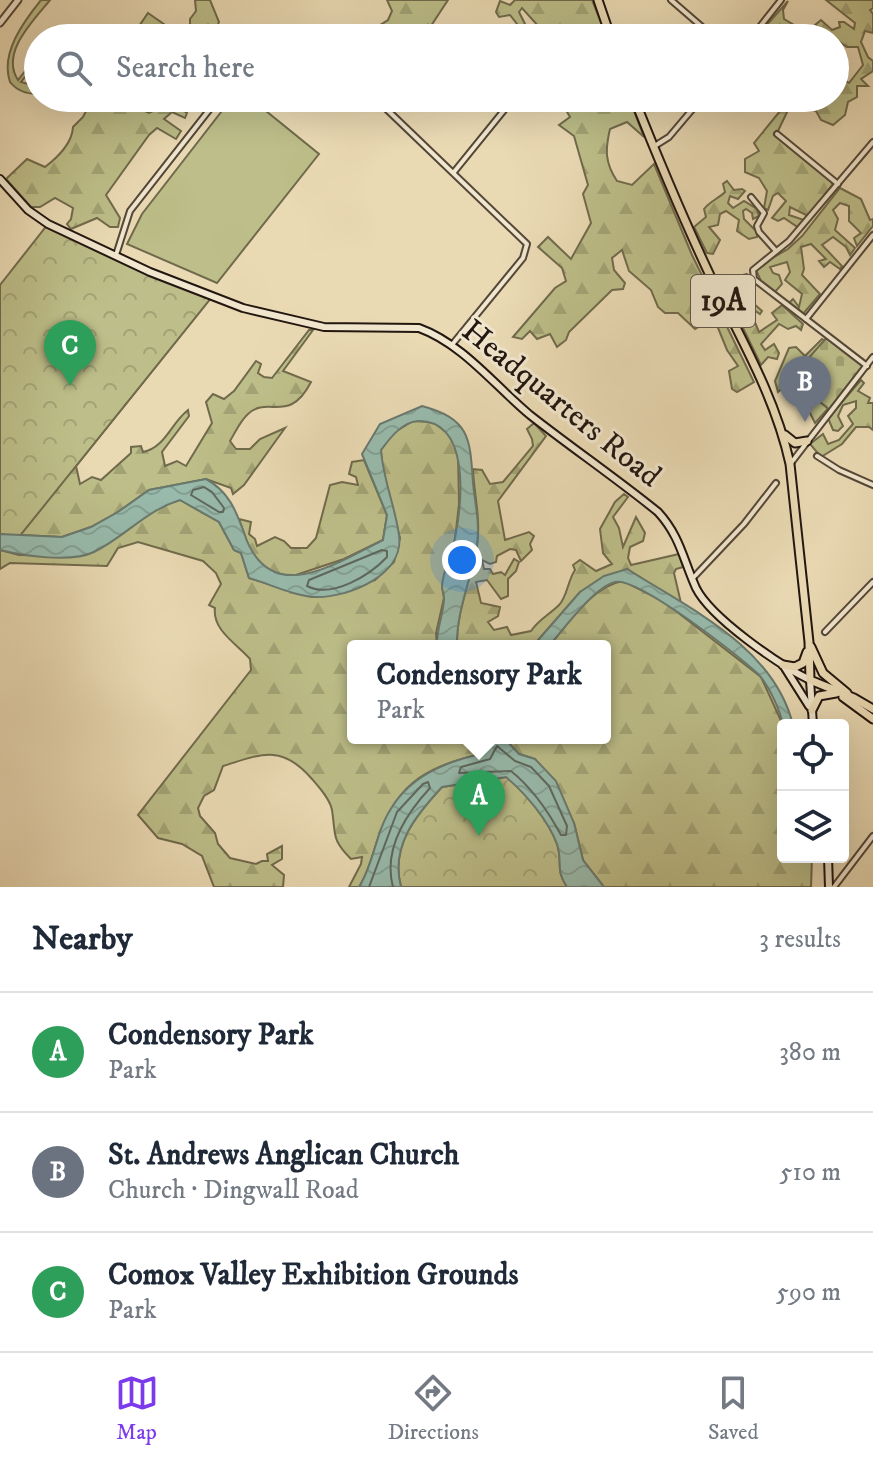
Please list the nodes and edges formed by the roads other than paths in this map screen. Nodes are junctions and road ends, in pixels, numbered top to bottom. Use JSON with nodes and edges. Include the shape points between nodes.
{"nodes":[{"id":1,"x":18,"y":0,"type":"edge"},
{"id":2,"x":598,"y":0,"type":"edge"},
{"id":3,"x":671,"y":0,"type":"edge"},
{"id":4,"x":778,"y":1,"type":"edge"},
{"id":5,"x":0,"y":23,"type":"edge"},
{"id":6,"x":606,"y":24,"type":"edge"},
{"id":7,"x":699,"y":24,"type":"edge"},
{"id":8,"x":761,"y":24,"type":"edge"},
{"id":9,"x":208,"y":112,"type":"edge"},
{"id":10,"x":390,"y":112,"type":"edge"},
{"id":11,"x":503,"y":112,"type":"edge"},
{"id":12,"x":639,"y":112,"type":"edge"},
{"id":13,"x":690,"y":112,"type":"edge"},
{"id":14,"x":777,"y":134,"type":"dead end"},
{"id":15,"x":873,"y":142,"type":"edge"},
{"id":16,"x":653,"y":147,"type":"junction"},
{"id":17,"x":454,"y":172,"type":"junction"},
{"id":18,"x":0,"y":179,"type":"edge"},
{"id":19,"x":838,"y":184,"type":"junction"},
{"id":20,"x":751,"y":197,"type":"dead end"},
{"id":21,"x":873,"y":235,"type":"edge"},
{"id":22,"x":776,"y":251,"type":"junction"},
{"id":23,"x":116,"y":255,"type":"junction"},
{"id":24,"x":806,"y":319,"type":"junction"},
{"id":25,"x":451,"y":346,"type":"junction"},
{"id":26,"x":873,"y":357,"type":"edge"},
{"id":27,"x":867,"y":366,"type":"junction"},
{"id":28,"x":781,"y":430,"type":"junction"},
{"id":29,"x":807,"y":441,"type":"junction"},
{"id":30,"x":817,"y":456,"type":"dead end"},
{"id":31,"x":790,"y":464,"type":"junction"},
{"id":32,"x":776,"y":483,"type":"dead end"},
{"id":33,"x":873,"y":485,"type":"edge"},
{"id":34,"x":693,"y":578,"type":"junction"},
{"id":35,"x":873,"y":582,"type":"edge"},
{"id":36,"x":825,"y":632,"type":"dead end"},
{"id":37,"x":809,"y":642,"type":"junction"},
{"id":38,"x":783,"y":665,"type":"junction"},
{"id":39,"x":810,"y":680,"type":"junction"},
{"id":40,"x":838,"y":693,"type":"junction"},
{"id":41,"x":854,"y":698,"type":"junction"},
{"id":42,"x":873,"y":709,"type":"edge"},
{"id":43,"x":812,"y":710,"type":"junction"},
{"id":44,"x":813,"y":719,"type":"edge"},
{"id":45,"x":873,"y":719,"type":"edge"},
{"id":46,"x":873,"y":836,"type":"edge"},
{"id":47,"x":829,"y":863,"type":"edge"},
{"id":48,"x":832,"y":887,"type":"edge"}],
"edges":[{"from":1,"to":5,"type":"street"},
{"from":2,"to":6,"type":"main road"},
{"from":3,"to":7,"type":"street"},
{"from":4,"to":8,"type":"street"},
{"from":9,"to":23,"type":"street","via":[[130,211]]},
{"from":10,"to":17,"type":"street"},
{"from":11,"to":17,"type":"street"},
{"from":12,"to":16,"type":"main road","number":"19A"},
{"from":13,"to":16,"type":"street"},
{"from":14,"to":19,"type":"street"},
{"from":15,"to":19,"type":"street"},
{"from":16,"to":28,"type":"main road","number":"19A"},
{"from":17,"to":25,"type":"street","via":[[527,244],[523,258]]},
{"from":18,"to":23,"type":"main road","name":"Headquarters Road","via":[[38,219]]},
{"from":19,"to":22,"type":"street"},
{"from":20,"to":22,"type":"street","via":[[764,213],[759,232]]},
{"from":21,"to":24,"type":"street"},
{"from":22,"to":24,"type":"street","via":[[753,270],[754,279]]},
{"from":23,"to":25,"type":"main road","name":"Headquarters Road","via":[[275,318],[324,327],[419,328]]},
{"from":24,"to":27,"type":"street"},
{"from":25,"to":34,"type":"main road","name":"Headquarters Road","via":[[658,512],[673,529]]},
{"from":26,"to":27,"type":"street"},
{"from":27,"to":29,"type":"street"},
{"from":28,"to":29,"type":"main road","via":[[795,443]]},
{"from":28,"to":31,"type":"main road","number":"19A"},
{"from":29,"to":31,"type":"street"},
{"from":30,"to":33,"type":"street"},
{"from":31,"to":37,"type":"main road","number":"19A"},
{"from":32,"to":34,"type":"street"},
{"from":34,"to":38,"type":"main road","name":"Headquarters Road","via":[[711,609]]},
{"from":35,"to":36,"type":"street"},
{"from":37,"to":38,"type":"main road","via":[[803,663]]},
{"from":37,"to":39,"type":"main road","number":"19A"},
{"from":37,"to":41,"type":"main road","via":[[823,673]]},
{"from":38,"to":39,"type":"main road","name":"Headquarters Road"},
{"from":38,"to":43,"type":"main road"},
{"from":39,"to":40,"type":"main road"},
{"from":39,"to":43,"type":"main road"},
{"from":40,"to":41,"type":"main road"},
{"from":40,"to":43,"type":"main road","via":[[819,696]]},
{"from":40,"to":45,"type":"main road"},
{"from":41,"to":42,"type":"main road"},
{"from":43,"to":44,"type":"main road"},
{"from":46,"to":48,"type":"street"},
{"from":47,"to":48,"type":"main road"}]}
